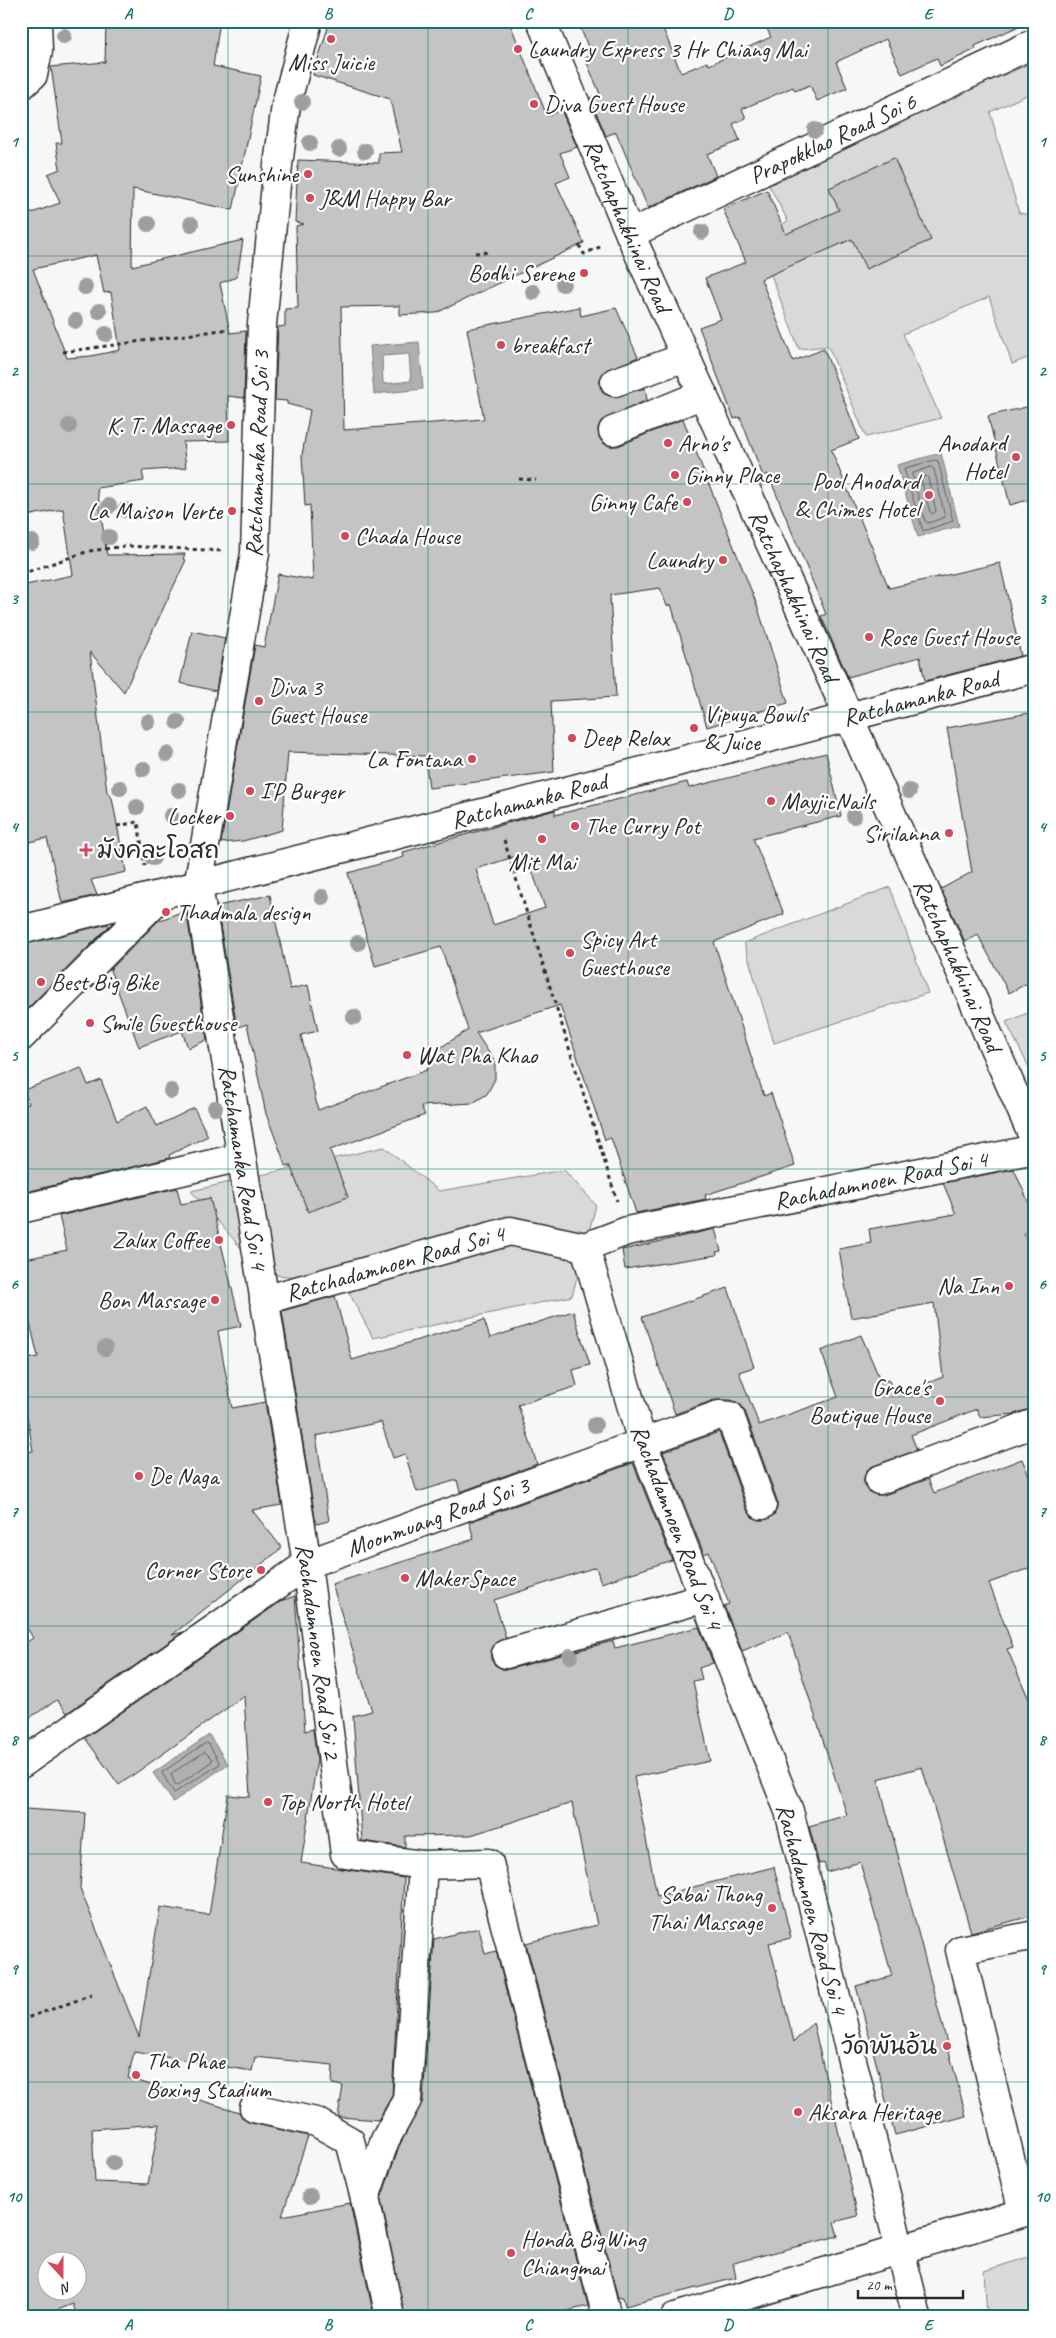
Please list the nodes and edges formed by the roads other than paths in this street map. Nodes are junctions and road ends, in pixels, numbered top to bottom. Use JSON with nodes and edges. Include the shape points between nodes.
{"nodes":[{"id":1,"x":37,"y":21,"type":"edge"},
{"id":2,"x":308,"y":21,"type":"edge"},
{"id":3,"x":541,"y":21,"type":"edge"},
{"id":4,"x":1035,"y":43,"type":"edge"},
{"id":5,"x":21,"y":86,"type":"edge"},
{"id":6,"x":630,"y":234,"type":"junction"},
{"id":7,"x":686,"y":357,"type":"junction"},
{"id":8,"x":615,"y":382,"type":"dead end"},
{"id":9,"x":703,"y":394,"type":"junction"},
{"id":10,"x":612,"y":431,"type":"dead end"},
{"id":11,"x":1035,"y":668,"type":"edge"},
{"id":12,"x":849,"y":717,"type":"junction"},
{"id":13,"x":198,"y":886,"type":"junction"},
{"id":14,"x":156,"y":897,"type":"junction"},
{"id":15,"x":21,"y":930,"type":"edge"},
{"id":16,"x":21,"y":1037,"type":"edge"},
{"id":17,"x":1035,"y":1141,"type":"edge"},
{"id":18,"x":1035,"y":1149,"type":"edge"},
{"id":19,"x":241,"y":1157,"type":"junction"},
{"id":20,"x":21,"y":1209,"type":"edge"},
{"id":21,"x":585,"y":1247,"type":"junction"},
{"id":22,"x":264,"y":1300,"type":"junction"},
{"id":23,"x":1035,"y":1423,"type":"edge"},
{"id":24,"x":642,"y":1442,"type":"junction"},
{"id":25,"x":878,"y":1480,"type":"dead end"},
{"id":26,"x":762,"y":1505,"type":"dead end"},
{"id":27,"x":307,"y":1564,"type":"junction"},
{"id":28,"x":705,"y":1598,"type":"junction"},
{"id":29,"x":506,"y":1654,"type":"dead end"},
{"id":30,"x":21,"y":1764,"type":"edge"},
{"id":31,"x":423,"y":1865,"type":"junction"},
{"id":32,"x":1035,"y":1935,"type":"edge"},
{"id":33,"x":254,"y":2108,"type":"dead end"},
{"id":34,"x":365,"y":2198,"type":"junction"},
{"id":35,"x":1029,"y":2210,"type":"edge"},
{"id":36,"x":899,"y":2249,"type":"junction"},
{"id":37,"x":390,"y":2317,"type":"edge"},
{"id":38,"x":607,"y":2317,"type":"edge"},
{"id":39,"x":675,"y":2317,"type":"edge"},
{"id":40,"x":917,"y":2317,"type":"edge"}],
"edges":[{"from":1,"to":5,"type":"street","via":[[38,51],[33,75]]},
{"from":2,"to":13,"type":"street","name":"Ratchamanka Road Soi 3","via":[[286,105],[262,324],[255,553]]},
{"from":3,"to":6,"type":"street","name":"Ratchaphakhinai Road"},
{"from":4,"to":6,"type":"street","name":"Prapokklao Road Soi 6"},
{"from":6,"to":7,"type":"street","name":"Ratchaphakhinai Road"},
{"from":7,"to":8,"type":"street"},
{"from":7,"to":9,"type":"street","name":"Ratchaphakhinai Road"},
{"from":9,"to":10,"type":"street"},
{"from":9,"to":12,"type":"street","name":"Ratchaphakhinai Road"},
{"from":11,"to":12,"type":"street","name":"Ratchamanka Road"},
{"from":12,"to":13,"type":"street","name":"Ratchamanka Road"},
{"from":12,"to":17,"type":"street","name":"Ratchaphakhinai Road"},
{"from":13,"to":14,"type":"street","name":"Ratchamanka Road"},
{"from":13,"to":19,"type":"street","name":"Ratchamanka Road Soi 4"},
{"from":14,"to":15,"type":"street","name":"Ratchamanka Road"},
{"from":14,"to":16,"type":"street"},
{"from":18,"to":21,"type":"street","name":"Rachadamnoen Road Soi 4","via":[[627,1231]]},
{"from":19,"to":20,"type":"street"},
{"from":19,"to":22,"type":"street","name":"Ratchamanka Road Soi 4"},
{"from":21,"to":22,"type":"street","name":"Ratchadamnoen Road Soi 4","via":[[510,1232]]},
{"from":21,"to":24,"type":"street","name":"Rachadamnoen Road Soi 4"},
{"from":22,"to":27,"type":"street","name":"Rachadamnoen Road Soi 2"},
{"from":23,"to":25,"type":"street"},
{"from":24,"to":26,"type":"street","name":"Moonmuang Road Soi 3","via":[[719,1415],[730,1416]]},
{"from":24,"to":27,"type":"street","name":"Moonmuang Road Soi 3"},
{"from":24,"to":28,"type":"street","name":"Rachadamnoen Road Soi 4"},
{"from":27,"to":30,"type":"street","name":"Moonmuang Road Soi 3"},
{"from":27,"to":31,"type":"street","name":"Rachadamnoen Road Soi 2","via":[[345,1854]]},
{"from":28,"to":29,"type":"street"},
{"from":28,"to":36,"type":"street","name":"Rachadamnoen Road Soi 4","via":[[789,1811]]},
{"from":31,"to":34,"type":"street","via":[[407,2100],[385,2140]]},
{"from":31,"to":38,"type":"street","via":[[489,1864]]},
{"from":32,"to":35,"type":"street","via":[[960,1950]]},
{"from":33,"to":34,"type":"street","via":[[316,2122],[350,2141]]},
{"from":34,"to":37,"type":"street"},
{"from":35,"to":36,"type":"street"},
{"from":36,"to":39,"type":"street"},
{"from":36,"to":40,"type":"street","name":"Rachadamnoen Road Soi 4"}]}
